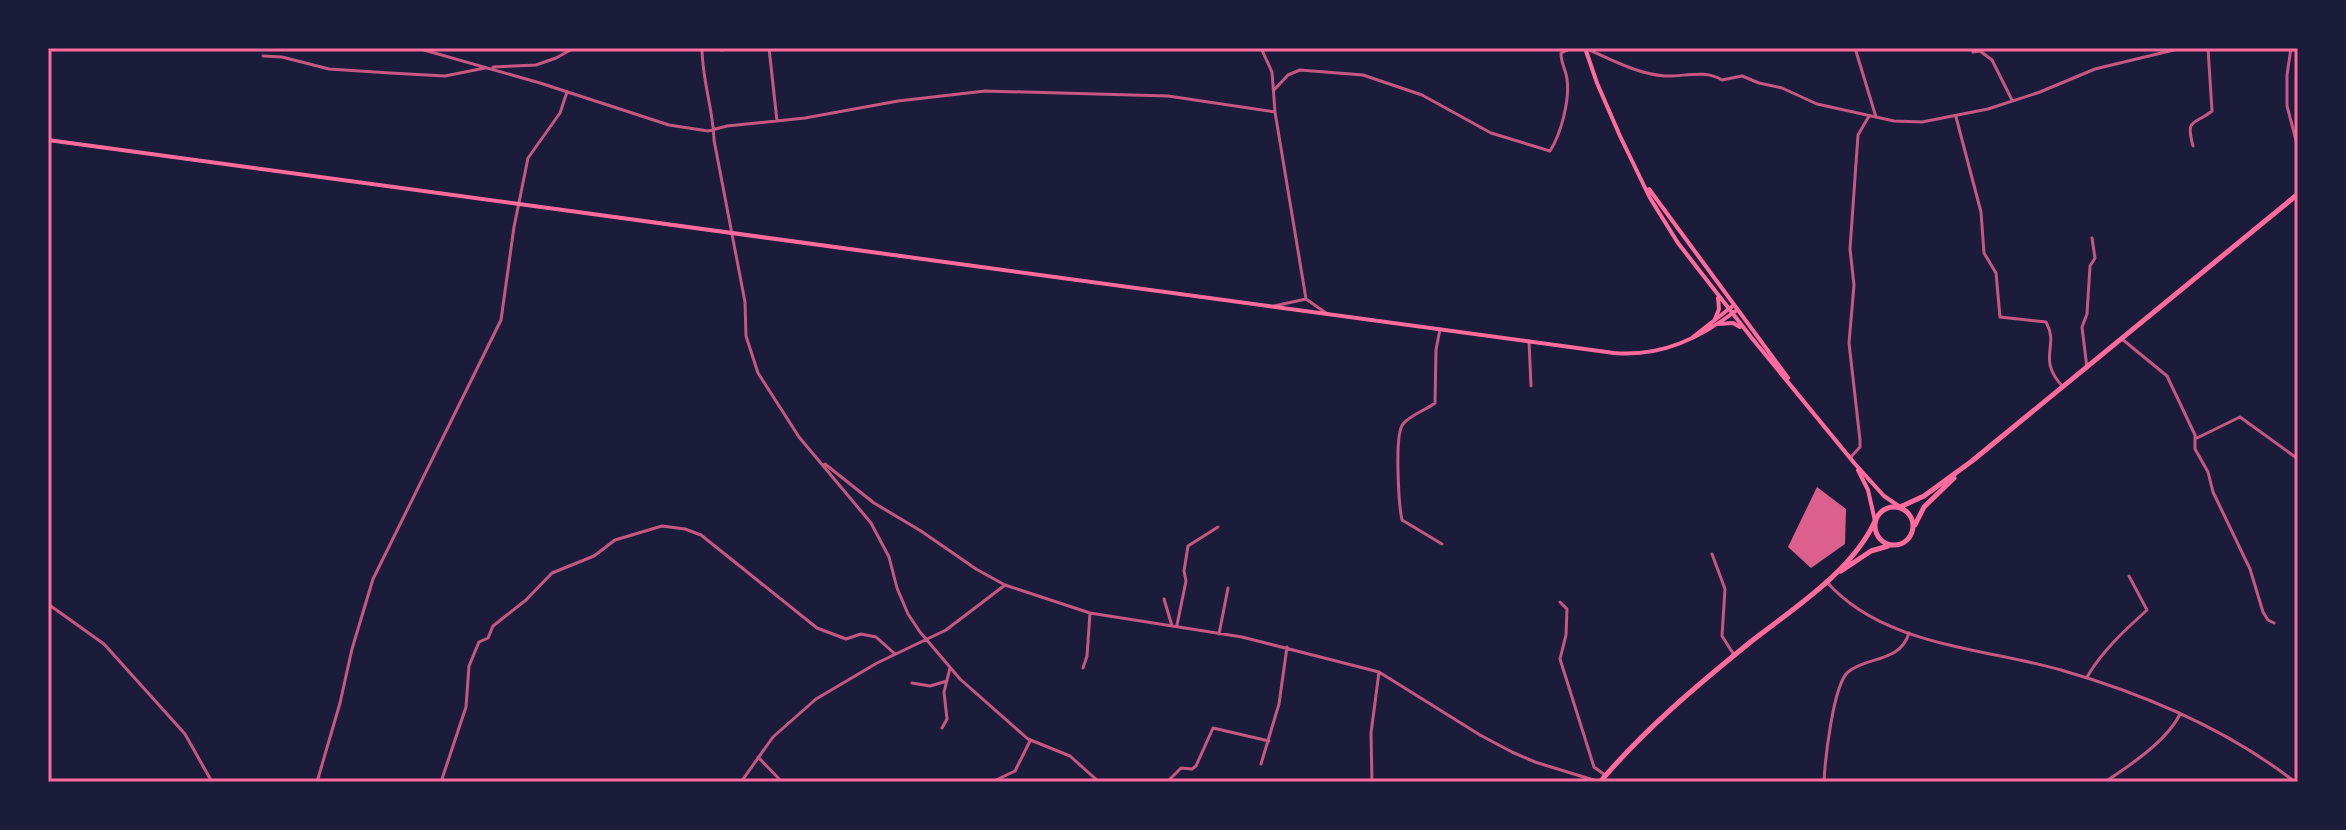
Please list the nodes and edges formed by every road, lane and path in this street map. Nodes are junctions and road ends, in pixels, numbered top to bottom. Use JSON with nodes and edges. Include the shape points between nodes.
{"nodes":[{"id":1,"x":417,"y":48,"type":"edge"},
{"id":2,"x":574,"y":48,"type":"edge"},
{"id":3,"x":702,"y":48,"type":"edge"},
{"id":4,"x":715,"y":48,"type":"edge"},
{"id":5,"x":732,"y":48,"type":"edge"},
{"id":6,"x":769,"y":48,"type":"edge"},
{"id":7,"x":1261,"y":48,"type":"edge"},
{"id":8,"x":1572,"y":48,"type":"edge"},
{"id":9,"x":1585,"y":48,"type":"edge"},
{"id":10,"x":1855,"y":48,"type":"edge"},
{"id":11,"x":2182,"y":48,"type":"edge"},
{"id":12,"x":2208,"y":48,"type":"edge"},
{"id":13,"x":2291,"y":48,"type":"edge"},
{"id":14,"x":2162,"y":50,"type":"edge"},
{"id":15,"x":1973,"y":52,"type":"dead end"},
{"id":16,"x":263,"y":56,"type":"dead end"},
{"id":17,"x":488,"y":68,"type":"junction"},
{"id":18,"x":1275,"y":89,"type":"junction"},
{"id":19,"x":567,"y":92,"type":"junction"},
{"id":20,"x":2012,"y":100,"type":"junction"},
{"id":21,"x":1275,"y":112,"type":"junction"},
{"id":22,"x":1869,"y":116,"type":"junction"},
{"id":23,"x":1876,"y":117,"type":"junction"},
{"id":24,"x":1956,"y":117,"type":"junction"},
{"id":25,"x":777,"y":121,"type":"junction"},
{"id":26,"x":714,"y":131,"type":"junction"},
{"id":27,"x":48,"y":140,"type":"edge"},
{"id":28,"x":2193,"y":146,"type":"dead end"},
{"id":29,"x":2298,"y":148,"type":"edge"},
{"id":30,"x":1647,"y":187,"type":"junction"},
{"id":31,"x":2298,"y":194,"type":"edge"},
{"id":32,"x":520,"y":204,"type":"junction"},
{"id":33,"x":730,"y":232,"type":"junction"},
{"id":34,"x":2092,"y":238,"type":"dead end"},
{"id":35,"x":1716,"y":293,"type":"junction"},
{"id":36,"x":1306,"y":299,"type":"junction"},
{"id":37,"x":1274,"y":306,"type":"junction"},
{"id":38,"x":1733,"y":309,"type":"junction"},
{"id":39,"x":1326,"y":313,"type":"junction"},
{"id":40,"x":1717,"y":321,"type":"junction"},
{"id":41,"x":1440,"y":329,"type":"junction"},
{"id":42,"x":1751,"y":337,"type":"junction"},
{"id":43,"x":2122,"y":339,"type":"junction"},
{"id":44,"x":1529,"y":341,"type":"junction"},
{"id":45,"x":2087,"y":368,"type":"junction"},
{"id":46,"x":1789,"y":382,"type":"junction"},
{"id":47,"x":1531,"y":386,"type":"dead end"},
{"id":48,"x":2063,"y":387,"type":"junction"},
{"id":49,"x":2196,"y":439,"type":"junction"},
{"id":50,"x":1850,"y":458,"type":"junction"},
{"id":51,"x":2298,"y":459,"type":"edge"},
{"id":52,"x":1972,"y":461,"type":"junction"},
{"id":53,"x":822,"y":462,"type":"junction"},
{"id":54,"x":1855,"y":464,"type":"junction"},
{"id":55,"x":1900,"y":507,"type":"junction"},
{"id":56,"x":1875,"y":521,"type":"junction"},
{"id":57,"x":1218,"y":527,"type":"dead end"},
{"id":58,"x":1913,"y":531,"type":"junction"},
{"id":59,"x":1442,"y":544,"type":"dead end"},
{"id":60,"x":1893,"y":545,"type":"junction"},
{"id":61,"x":1712,"y":554,"type":"dead end"},
{"id":62,"x":2129,"y":576,"type":"dead end"},
{"id":63,"x":1828,"y":579,"type":"junction"},
{"id":64,"x":1005,"y":585,"type":"junction"},
{"id":65,"x":1228,"y":588,"type":"dead end"},
{"id":66,"x":1164,"y":599,"type":"dead end"},
{"id":67,"x":1560,"y":602,"type":"dead end"},
{"id":68,"x":48,"y":604,"type":"edge"},
{"id":69,"x":1090,"y":613,"type":"junction"},
{"id":70,"x":2274,"y":623,"type":"dead end"},
{"id":71,"x":1174,"y":626,"type":"junction"},
{"id":72,"x":1909,"y":633,"type":"junction"},
{"id":73,"x":1219,"y":634,"type":"junction"},
{"id":74,"x":926,"y":640,"type":"junction"},
{"id":75,"x":1287,"y":647,"type":"junction"},
{"id":76,"x":895,"y":654,"type":"junction"},
{"id":77,"x":1734,"y":655,"type":"junction"},
{"id":78,"x":950,"y":668,"type":"junction"},
{"id":79,"x":1083,"y":668,"type":"dead end"},
{"id":80,"x":1379,"y":672,"type":"junction"},
{"id":81,"x":2086,"y":678,"type":"junction"},
{"id":82,"x":947,"y":681,"type":"junction"},
{"id":83,"x":912,"y":683,"type":"dead end"},
{"id":84,"x":2180,"y":714,"type":"junction"},
{"id":85,"x":942,"y":728,"type":"dead end"},
{"id":86,"x":1030,"y":741,"type":"junction"},
{"id":87,"x":1269,"y":741,"type":"junction"},
{"id":88,"x":758,"y":757,"type":"junction"},
{"id":89,"x":1261,"y":764,"type":"dead end"},
{"id":90,"x":1605,"y":775,"type":"junction"},
{"id":91,"x":212,"y":782,"type":"edge"},
{"id":92,"x":317,"y":782,"type":"edge"},
{"id":93,"x":441,"y":782,"type":"edge"},
{"id":94,"x":741,"y":782,"type":"edge"},
{"id":95,"x":782,"y":782,"type":"edge"},
{"id":96,"x":992,"y":782,"type":"edge"},
{"id":97,"x":1099,"y":782,"type":"edge"},
{"id":98,"x":1167,"y":782,"type":"edge"},
{"id":99,"x":1372,"y":782,"type":"edge"},
{"id":100,"x":1600,"y":782,"type":"edge"},
{"id":101,"x":1824,"y":782,"type":"edge"},
{"id":102,"x":2105,"y":782,"type":"edge"},
{"id":103,"x":2295,"y":782,"type":"edge"}],
"edges":[{"from":1,"to":17,"type":"street"},
{"from":2,"to":17,"type":"street","via":[[536,65]]},
{"from":3,"to":26,"type":"street","via":[[702,76]]},
{"from":4,"to":5,"type":"street"},
{"from":6,"to":25,"type":"street"},
{"from":7,"to":18,"type":"street"},
{"from":8,"to":18,"type":"street","via":[[1561,53],[1568,84],[1550,151],[1491,133],[1422,95],[1363,75],[1300,70]]},
{"from":9,"to":22,"type":"street","via":[[1659,75],[1712,75],[1722,80],[1742,76],[1817,104]]},
{"from":9,"to":30,"type":"main road"},
{"from":10,"to":23,"type":"street"},
{"from":11,"to":14,"type":"street"},
{"from":12,"to":28,"type":"street","via":[[2212,111],[2191,124]]},
{"from":13,"to":29,"type":"street","via":[[2287,106]]},
{"from":14,"to":20,"type":"street"},
{"from":15,"to":20,"type":"street","via":[[1985,52],[1992,60]]},
{"from":16,"to":17,"type":"street","via":[[329,69],[445,76]]},
{"from":17,"to":19,"type":"street"},
{"from":18,"to":21,"type":"street"},
{"from":19,"to":26,"type":"street","via":[[669,125]]},
{"from":19,"to":32,"type":"street","via":[[560,113],[528,158]]},
{"from":20,"to":24,"type":"street"},
{"from":21,"to":25,"type":"street","via":[[1168,96],[985,91]]},
{"from":21,"to":36,"type":"street"},
{"from":22,"to":23,"type":"street"},
{"from":22,"to":50,"type":"street","via":[[1858,135],[1850,249],[1854,285],[1849,343],[1860,440]]},
{"from":23,"to":24,"type":"street","via":[[1905,122]]},
{"from":24,"to":48,"type":"street","via":[[1981,212],[1984,253],[1996,273],[2000,317],[2046,322],[2050,371]]},
{"from":25,"to":26,"type":"street"},
{"from":26,"to":33,"type":"street"},
{"from":27,"to":32,"type":"main road"},
{"from":30,"to":35,"type":"main road","via":[[1664,221]]},
{"from":30,"to":38,"type":"main road"},
{"from":31,"to":43,"type":"highway"},
{"from":32,"to":33,"type":"main road"},
{"from":32,"to":92,"type":"street","via":[[501,320],[373,579]]},
{"from":33,"to":37,"type":"main road"},
{"from":33,"to":53,"type":"street","via":[[745,302],[746,336],[758,373],[799,437]]},
{"from":34,"to":45,"type":"street","via":[[2095,258],[2082,327]]},
{"from":35,"to":38,"type":"main road"},
{"from":35,"to":40,"type":"main road"},
{"from":36,"to":37,"type":"street"},
{"from":36,"to":39,"type":"street"},
{"from":37,"to":39,"type":"main road"},
{"from":38,"to":40,"type":"main road"},
{"from":38,"to":42,"type":"main road"},
{"from":38,"to":46,"type":"main road"},
{"from":39,"to":41,"type":"main road"},
{"from":40,"to":42,"type":"main road","via":[[1733,323]]},
{"from":40,"to":44,"type":"main road","via":[[1688,341],[1637,354]]},
{"from":41,"to":44,"type":"main road"},
{"from":41,"to":59,"type":"street","via":[[1435,403],[1403,423],[1399,458],[1402,520]]},
{"from":42,"to":46,"type":"main road"},
{"from":43,"to":45,"type":"highway"},
{"from":43,"to":49,"type":"street","via":[[2167,376]]},
{"from":44,"to":47,"type":"street"},
{"from":45,"to":48,"type":"highway"},
{"from":46,"to":50,"type":"main road"},
{"from":48,"to":52,"type":"highway"},
{"from":49,"to":51,"type":"street","via":[[2240,417]]},
{"from":49,"to":70,"type":"street","via":[[2195,449],[2250,569],[2263,612]]},
{"from":50,"to":54,"type":"main road"},
{"from":52,"to":55,"type":"highway"},
{"from":52,"to":58,"type":"highway","via":[[1924,507]]},
{"from":53,"to":64,"type":"street","via":[[874,503]]},
{"from":53,"to":74,"type":"street","via":[[871,523],[908,614]]},
{"from":54,"to":55,"type":"main road"},
{"from":54,"to":56,"type":"main road"},
{"from":55,"to":56,"type":"highway","via":[[1883,510]]},
{"from":55,"to":58,"type":"highway","via":[[1911,516]]},
{"from":56,"to":60,"type":"highway","via":[[1879,538]]},
{"from":56,"to":63,"type":"highway","via":[[1863,546]]},
{"from":57,"to":71,"type":"street","via":[[1188,546],[1186,581]]},
{"from":58,"to":60,"type":"highway","via":[[1906,541]]},
{"from":60,"to":63,"type":"highway","via":[[1871,551]]},
{"from":61,"to":77,"type":"street","via":[[1725,589],[1722,636]]},
{"from":62,"to":81,"type":"street","via":[[2147,610]]},
{"from":63,"to":72,"type":"street","via":[[1838,595]]},
{"from":63,"to":77,"type":"highway"},
{"from":64,"to":69,"type":"street"},
{"from":64,"to":74,"type":"street"},
{"from":65,"to":73,"type":"street"},
{"from":66,"to":71,"type":"street"},
{"from":67,"to":90,"type":"street","via":[[1567,609],[1560,659],[1594,767]]},
{"from":68,"to":91,"type":"street","via":[[104,644],[185,734]]},
{"from":69,"to":71,"type":"street"},
{"from":69,"to":79,"type":"street"},
{"from":71,"to":73,"type":"street"},
{"from":72,"to":81,"type":"street"},
{"from":72,"to":101,"type":"street","via":[[1898,649],[1843,679],[1825,747]]},
{"from":73,"to":75,"type":"street"},
{"from":74,"to":76,"type":"street"},
{"from":74,"to":78,"type":"street"},
{"from":75,"to":80,"type":"street"},
{"from":75,"to":87,"type":"street"},
{"from":76,"to":88,"type":"street","via":[[816,699]]},
{"from":76,"to":93,"type":"street","via":[[876,637],[846,639],[817,628],[701,535],[655,526],[552,573],[479,642],[469,666],[466,707]]},
{"from":77,"to":90,"type":"highway","via":[[1651,725]]},
{"from":78,"to":82,"type":"street"},
{"from":78,"to":86,"type":"street"},
{"from":80,"to":99,"type":"street","via":[[1371,733]]},
{"from":80,"to":100,"type":"street","via":[[1512,752]]},
{"from":81,"to":84,"type":"street"},
{"from":82,"to":83,"type":"street","via":[[930,686]]},
{"from":82,"to":85,"type":"street","via":[[947,719]]},
{"from":84,"to":102,"type":"street","via":[[2130,767]]},
{"from":84,"to":103,"type":"street","via":[[2239,744]]},
{"from":86,"to":96,"type":"street","via":[[1015,771]]},
{"from":86,"to":97,"type":"street","via":[[1070,756]]},
{"from":87,"to":89,"type":"street"},
{"from":87,"to":98,"type":"street","via":[[1213,728],[1196,766],[1181,768]]},
{"from":88,"to":94,"type":"street"},
{"from":88,"to":95,"type":"street"},
{"from":90,"to":100,"type":"highway"}]}
